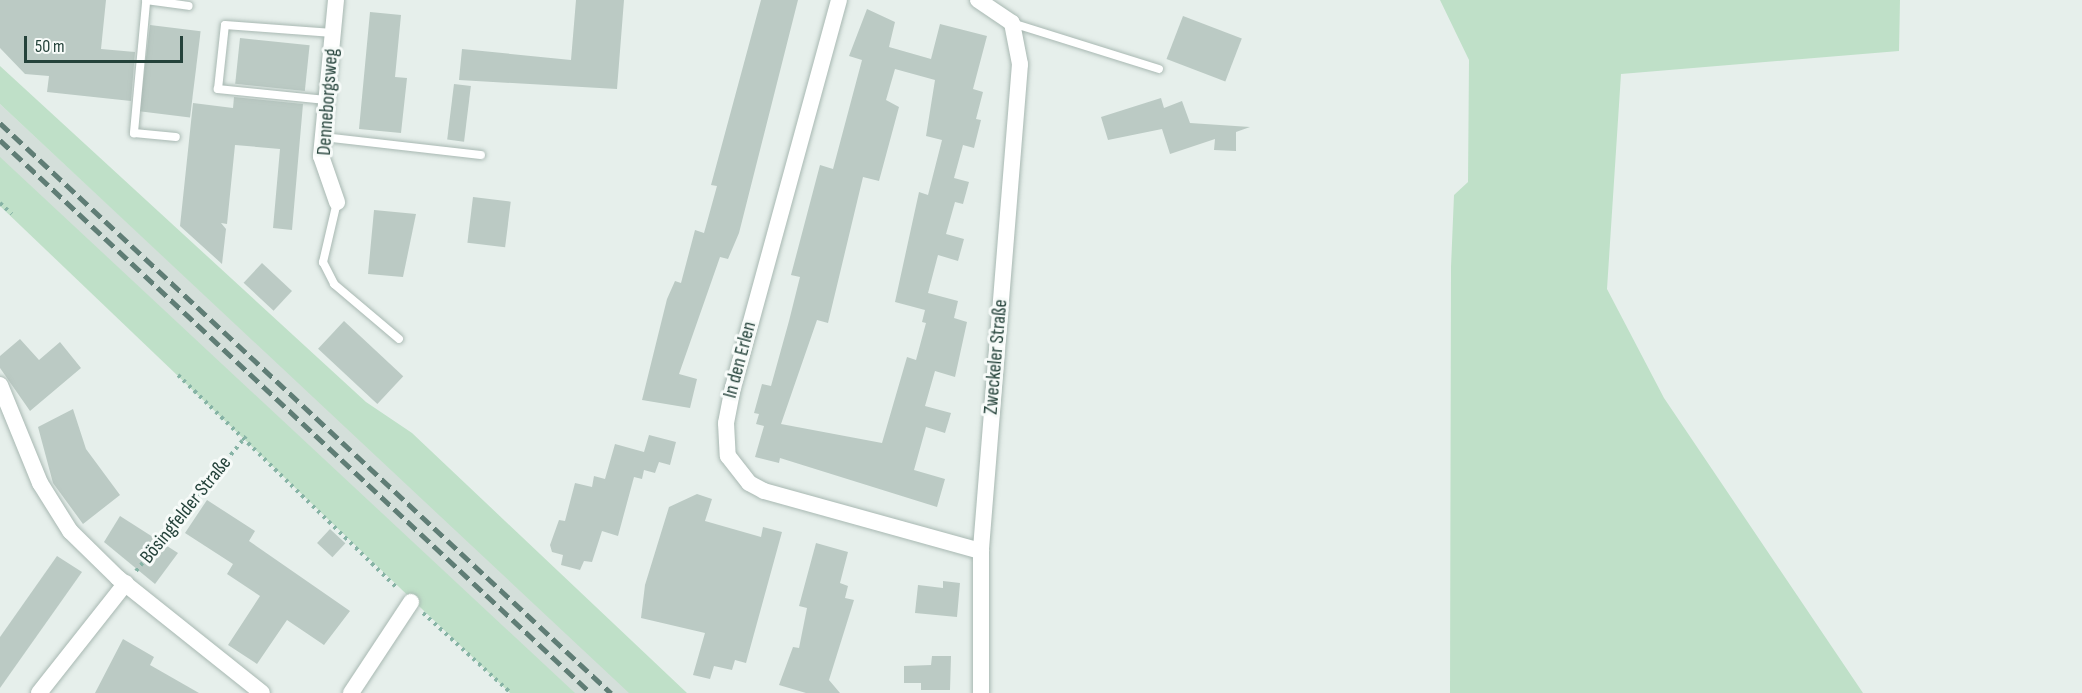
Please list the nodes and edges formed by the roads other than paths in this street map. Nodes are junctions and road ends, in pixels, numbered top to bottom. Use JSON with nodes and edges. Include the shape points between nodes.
{"nodes":[{"id":1,"x":336,"y":0,"type":"edge"},
{"id":2,"x":839,"y":0,"type":"edge"},
{"id":3,"x":978,"y":0,"type":"edge"},
{"id":4,"x":146,"y":1,"type":"edge"},
{"id":5,"x":189,"y":6,"type":"dead end"},
{"id":6,"x":1012,"y":23,"type":"junction"},
{"id":7,"x":333,"y":33,"type":"junction"},
{"id":8,"x":1159,"y":69,"type":"dead end"},
{"id":9,"x":326,"y":100,"type":"junction"},
{"id":10,"x":176,"y":137,"type":"dead end"},
{"id":11,"x":323,"y":137,"type":"junction"},
{"id":12,"x":481,"y":155,"type":"dead end"},
{"id":13,"x":337,"y":202,"type":"joint"},
{"id":14,"x":399,"y":339,"type":"dead end"},
{"id":15,"x":0,"y":385,"type":"edge"},
{"id":16,"x":981,"y":551,"type":"junction"},
{"id":17,"x":126,"y":583,"type":"junction"},
{"id":18,"x":411,"y":602,"type":"road end"},
{"id":19,"x":39,"y":693,"type":"edge"},
{"id":20,"x":262,"y":693,"type":"edge"},
{"id":21,"x":351,"y":693,"type":"edge"},
{"id":22,"x":981,"y":693,"type":"edge"}],
"edges":[{"from":1,"to":7,"type":"street","name":"Denneborgsweg"},
{"from":2,"to":16,"type":"street","name":"In den Erlen","via":[[732,387],[726,423],[728,456],[749,483],[764,491]]},
{"from":3,"to":6,"type":"street"},
{"from":4,"to":5,"type":"lane"},
{"from":4,"to":10,"type":"lane","via":[[134,132]]},
{"from":6,"to":8,"type":"lane"},
{"from":6,"to":16,"type":"street","name":"Zweckeler Straße","via":[[1020,64]]},
{"from":7,"to":9,"type":"street","name":"Denneborgsweg"},
{"from":7,"to":9,"type":"lane","via":[[225,25],[218,89]]},
{"from":9,"to":11,"type":"street","name":"Denneborgsweg"},
{"from":11,"to":12,"type":"lane"},
{"from":11,"to":13,"type":"street","name":"Denneborgsweg","via":[[321,156]]},
{"from":13,"to":14,"type":"lane","via":[[323,262],[334,284]]},
{"from":15,"to":17,"type":"street","via":[[40,483],[70,531]]},
{"from":16,"to":22,"type":"street","name":"Zweckeler Straße"},
{"from":17,"to":19,"type":"street"},
{"from":17,"to":20,"type":"street","name":"Bösingfelder Straße"},
{"from":18,"to":21,"type":"street"}]}
